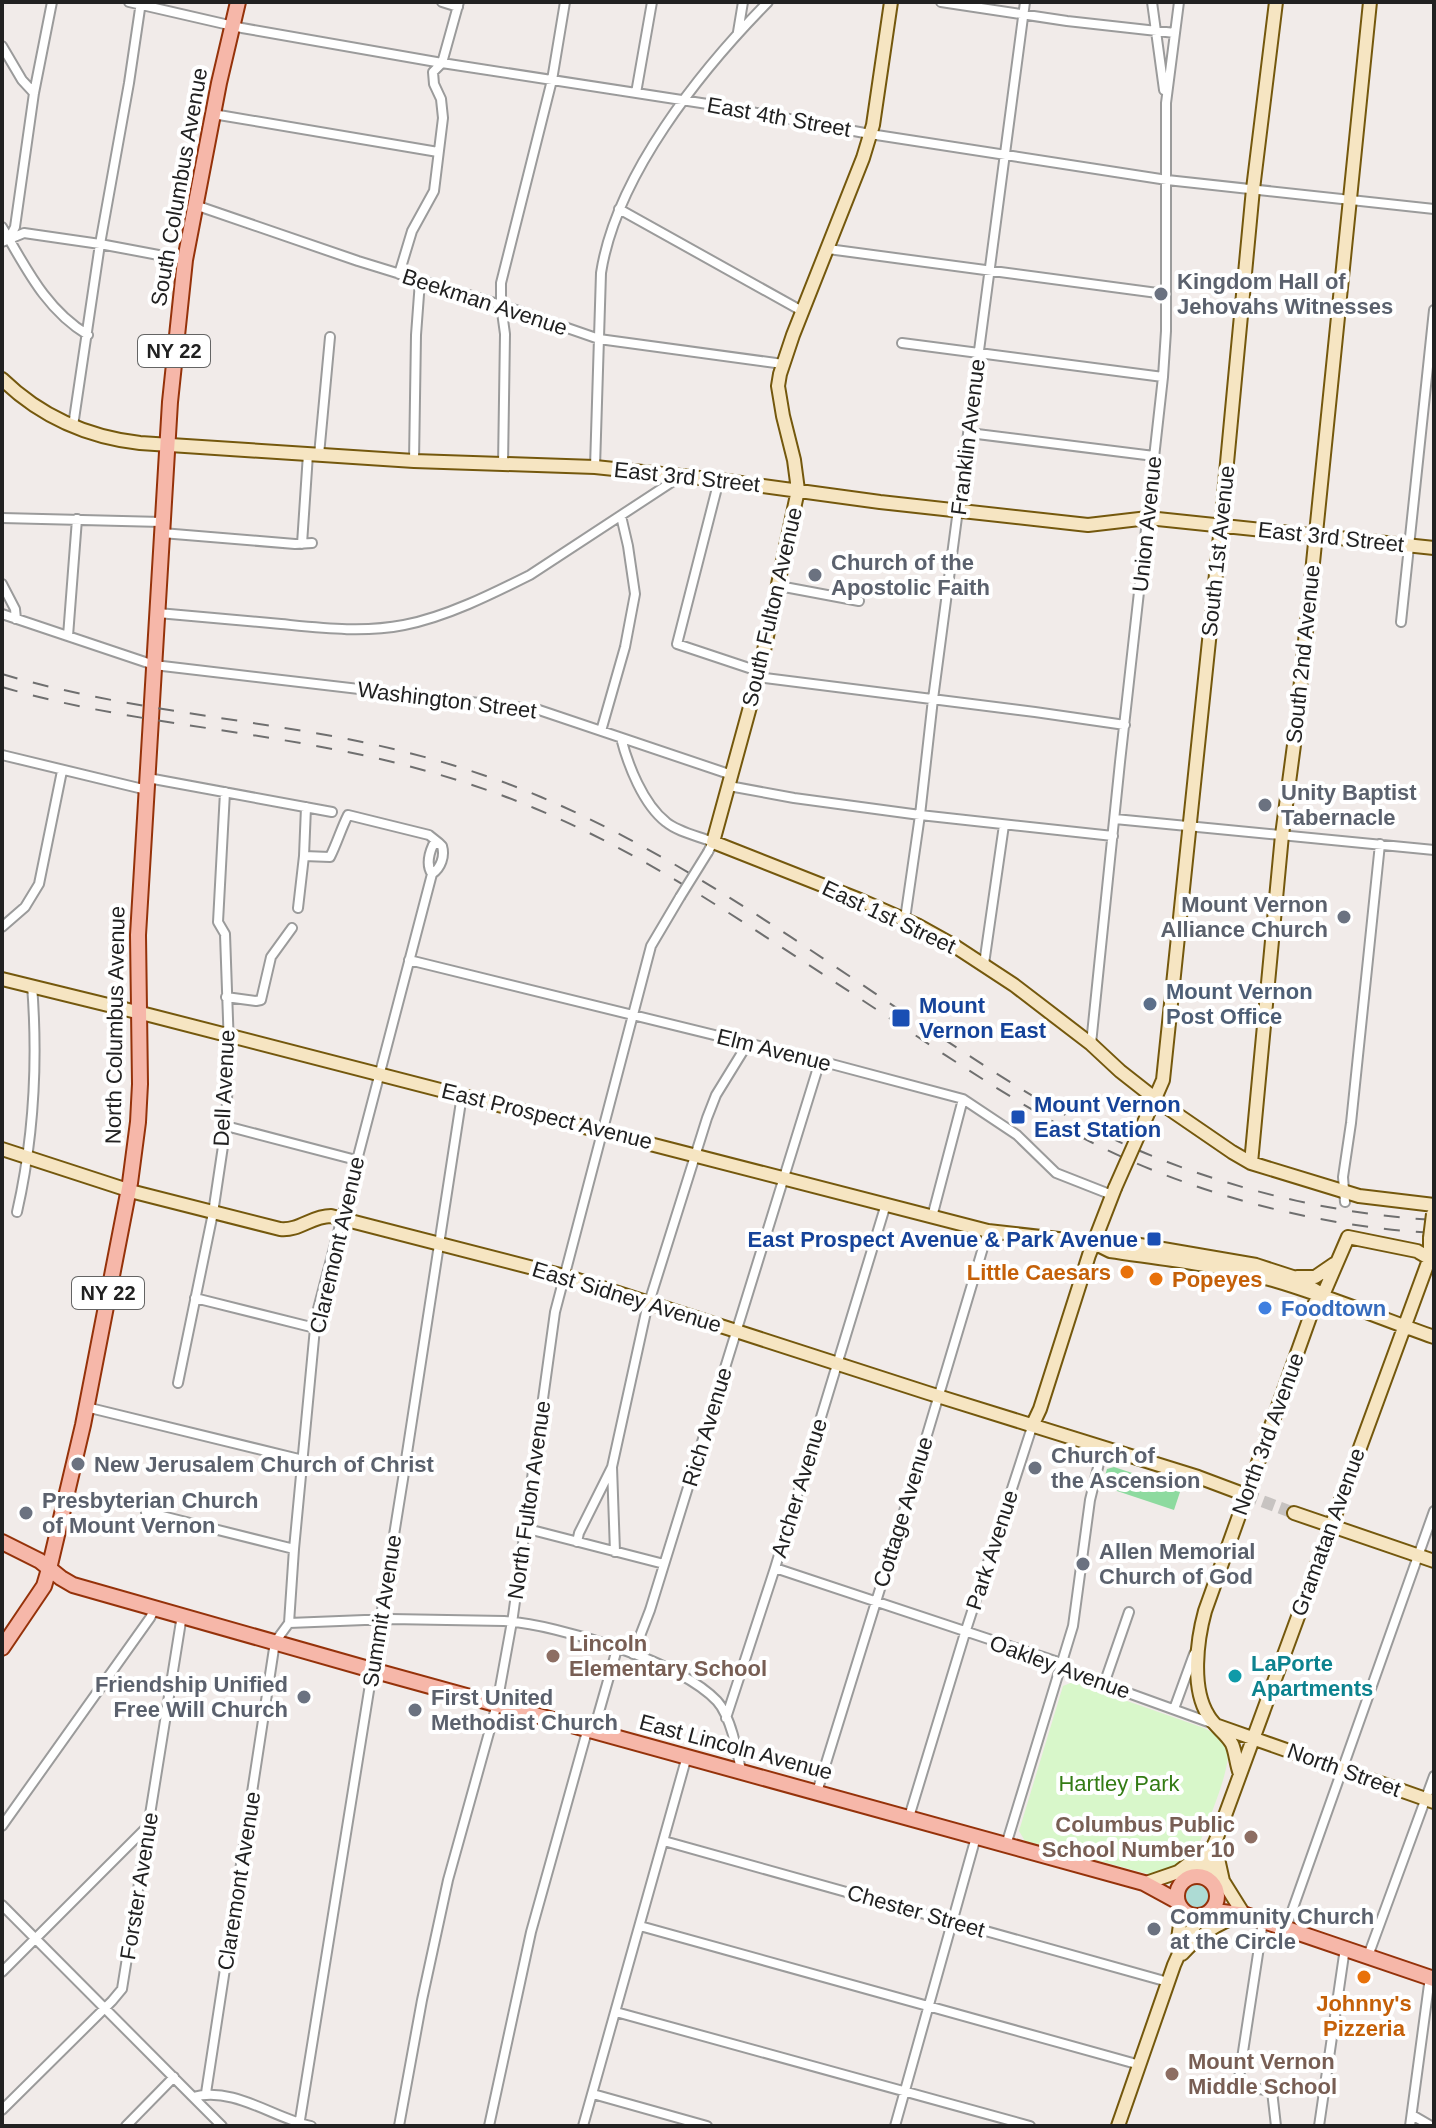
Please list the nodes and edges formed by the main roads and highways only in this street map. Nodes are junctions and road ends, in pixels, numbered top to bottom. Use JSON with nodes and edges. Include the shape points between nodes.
{"nodes":[{"id":1,"x":238,"y":2,"type":"edge"},
{"id":2,"x":151,"y":716,"type":"joint"},
{"id":3,"x":2,"y":1542,"type":"edge"},
{"id":4,"x":49,"y":1569,"type":"junction"},
{"id":5,"x":3,"y":1646,"type":"edge"},
{"id":6,"x":1187,"y":1879,"type":"junction"},
{"id":7,"x":1146,"y":1883,"type":"junction"},
{"id":8,"x":1216,"y":1890,"type":"junction"},
{"id":9,"x":1180,"y":1905,"type":"junction"},
{"id":10,"x":1244,"y":1914,"type":"junction"},
{"id":11,"x":1203,"y":1915,"type":"junction"},
{"id":12,"x":1432,"y":1978,"type":"edge"}],
"edges":[{"from":1,"to":2,"type":"main road","name":"South Columbus Avenue","number":"NY 22","via":[[185,260],[171,390]]},
{"from":2,"to":4,"type":"main road","name":"North Columbus Avenue","number":"NY 22","via":[[137,957],[139,1105],[86,1407]]},
{"from":3,"to":4,"type":"main road","name":"East Lincoln Avenue"},
{"from":4,"to":5,"type":"main road","name":"North Columbus Avenue","number":"NY 22","via":[[44,1586]]},
{"from":4,"to":7,"type":"main road","name":"East Lincoln Avenue","via":[[73,1585]]},
{"from":6,"to":7,"type":"main road","name":"East Lincoln Avenue"},
{"from":6,"to":8,"type":"main road","via":[[1208,1879]]},
{"from":6,"to":9,"type":"main road","via":[[1178,1890]]},
{"from":7,"to":9,"type":"main road","name":"East Lincoln Avenue"},
{"from":8,"to":10,"type":"main road"},
{"from":8,"to":11,"type":"main road","via":[[1214,1908]]},
{"from":9,"to":11,"type":"main road","via":[[1190,1915]]},
{"from":10,"to":11,"type":"main road"},
{"from":10,"to":12,"type":"main road"}]}
